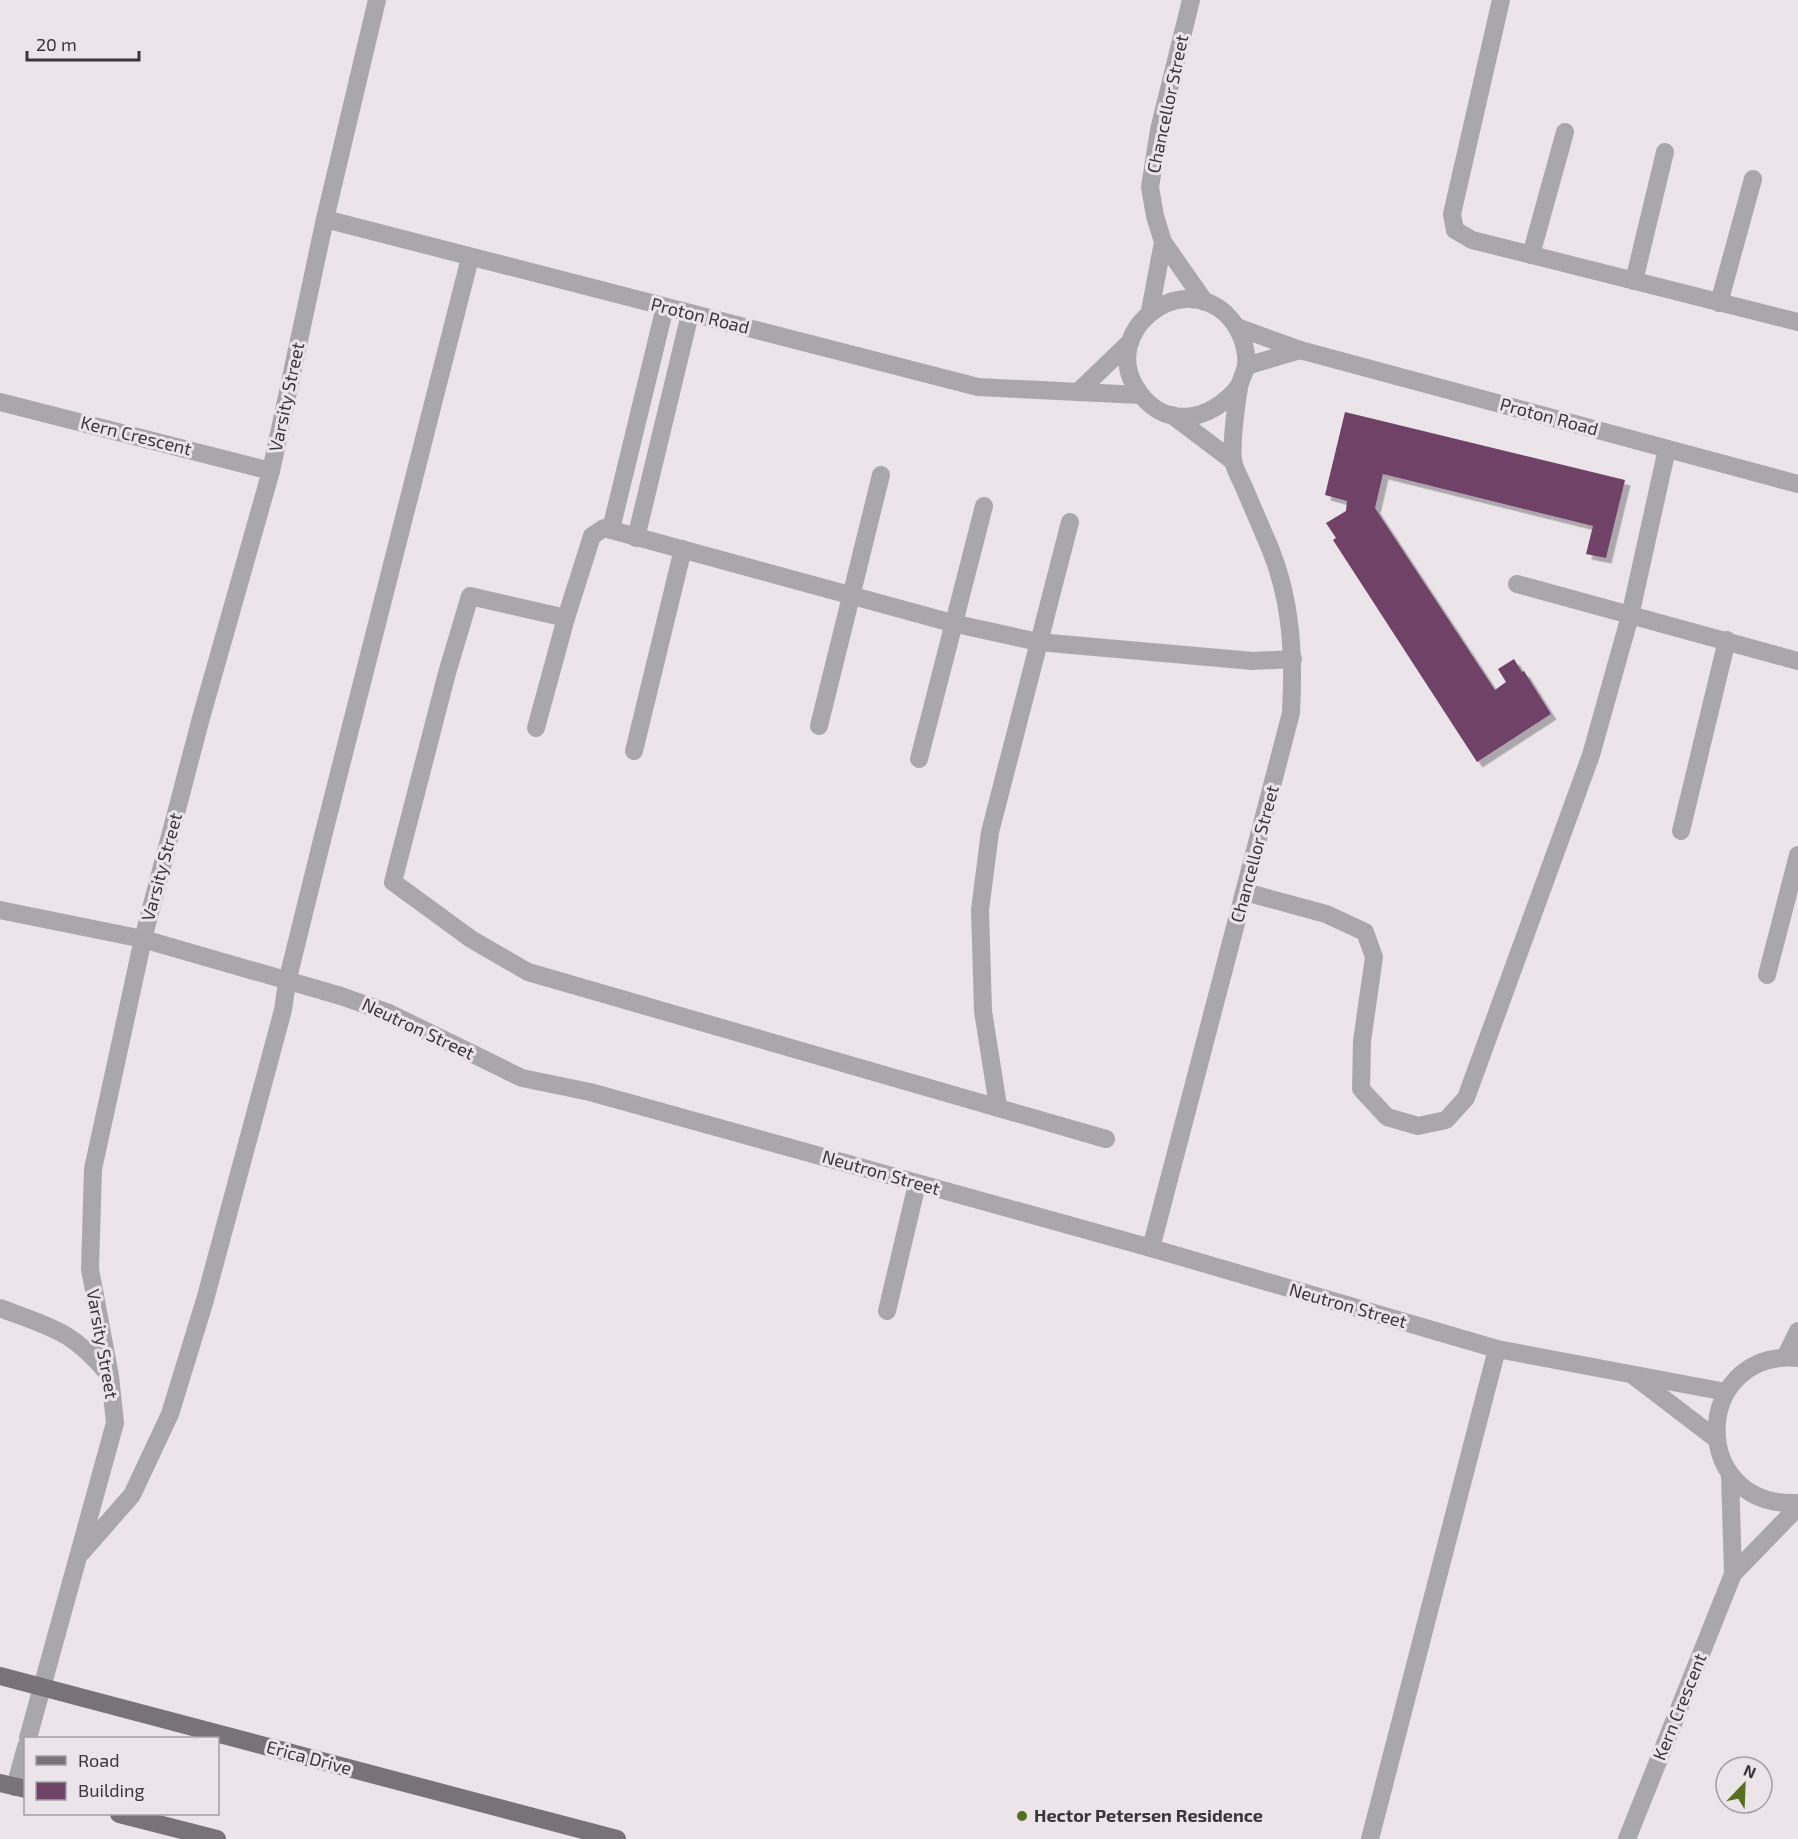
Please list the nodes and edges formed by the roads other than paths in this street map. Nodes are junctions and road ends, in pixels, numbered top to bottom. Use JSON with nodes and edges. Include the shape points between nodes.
{"nodes":[{"id":1,"x":377,"y":0,"type":"edge"},
{"id":2,"x":1191,"y":0,"type":"edge"},
{"id":3,"x":1501,"y":0,"type":"edge"},
{"id":4,"x":1565,"y":132,"type":"dead end"},
{"id":5,"x":1665,"y":152,"type":"dead end"},
{"id":6,"x":1753,"y":179,"type":"dead end"},
{"id":7,"x":325,"y":219,"type":"junction"},
{"id":8,"x":1163,"y":242,"type":"junction"},
{"id":9,"x":1531,"y":255,"type":"junction"},
{"id":10,"x":470,"y":258,"type":"junction"},
{"id":11,"x":1634,"y":281,"type":"junction"},
{"id":12,"x":1205,"y":302,"type":"junction"},
{"id":13,"x":1719,"y":303,"type":"junction"},
{"id":14,"x":665,"y":307,"type":"junction"},
{"id":15,"x":1150,"y":311,"type":"junction"},
{"id":16,"x":690,"y":314,"type":"junction"},
{"id":17,"x":1798,"y":322,"type":"edge"},
{"id":18,"x":1237,"y":327,"type":"junction"},
{"id":19,"x":1130,"y":342,"type":"junction"},
{"id":20,"x":1300,"y":350,"type":"junction"},
{"id":21,"x":1246,"y":366,"type":"junction"},
{"id":22,"x":1239,"y":386,"type":"junction"},
{"id":23,"x":1078,"y":392,"type":"junction"},
{"id":24,"x":1140,"y":395,"type":"junction"},
{"id":25,"x":0,"y":402,"type":"edge"},
{"id":26,"x":1171,"y":415,"type":"junction"},
{"id":27,"x":1667,"y":449,"type":"junction"},
{"id":28,"x":1233,"y":461,"type":"junction"},
{"id":29,"x":271,"y":471,"type":"junction"},
{"id":30,"x":882,"y":475,"type":"dead end"},
{"id":31,"x":1798,"y":484,"type":"edge"},
{"id":32,"x":984,"y":506,"type":"dead end"},
{"id":33,"x":1070,"y":522,"type":"dead end"},
{"id":34,"x":611,"y":529,"type":"junction"},
{"id":35,"x":636,"y":538,"type":"junction"},
{"id":36,"x":683,"y":549,"type":"junction"},
{"id":37,"x":1517,"y":584,"type":"dead end"},
{"id":38,"x":851,"y":597,"type":"junction"},
{"id":39,"x":1630,"y":616,"type":"junction"},
{"id":40,"x":566,"y":618,"type":"junction"},
{"id":41,"x":952,"y":623,"type":"junction"},
{"id":42,"x":1727,"y":640,"type":"junction"},
{"id":43,"x":1038,"y":642,"type":"junction"},
{"id":44,"x":1293,"y":659,"type":"junction"},
{"id":45,"x":1798,"y":661,"type":"edge"},
{"id":46,"x":819,"y":726,"type":"dead end"},
{"id":47,"x":536,"y":728,"type":"dead end"},
{"id":48,"x":634,"y":751,"type":"dead end"},
{"id":49,"x":919,"y":759,"type":"dead end"},
{"id":50,"x":1681,"y":831,"type":"dead end"},
{"id":51,"x":1798,"y":855,"type":"edge"},
{"id":52,"x":1245,"y":892,"type":"junction"},
{"id":53,"x":0,"y":910,"type":"edge"},
{"id":54,"x":143,"y":939,"type":"junction"},
{"id":55,"x":1767,"y":975,"type":"dead end"},
{"id":56,"x":287,"y":982,"type":"junction"},
{"id":57,"x":998,"y":1106,"type":"junction"},
{"id":58,"x":1106,"y":1139,"type":"dead end"},
{"id":59,"x":917,"y":1184,"type":"junction"},
{"id":60,"x":1151,"y":1248,"type":"junction"},
{"id":61,"x":0,"y":1308,"type":"edge"},
{"id":62,"x":887,"y":1311,"type":"dead end"},
{"id":63,"x":1798,"y":1331,"type":"edge"},
{"id":64,"x":1497,"y":1349,"type":"junction"},
{"id":65,"x":1791,"y":1357,"type":"edge"},
{"id":66,"x":1630,"y":1374,"type":"junction"},
{"id":67,"x":110,"y":1376,"type":"junction"},
{"id":68,"x":1726,"y":1392,"type":"junction"},
{"id":69,"x":1715,"y":1438,"type":"junction"},
{"id":70,"x":1730,"y":1475,"type":"junction"},
{"id":71,"x":1798,"y":1505,"type":"edge"},
{"id":72,"x":78,"y":1557,"type":"junction"},
{"id":73,"x":1732,"y":1574,"type":"junction"},
{"id":74,"x":0,"y":1676,"type":"edge"},
{"id":75,"x":41,"y":1687,"type":"junction"},
{"id":76,"x":28,"y":1737,"type":"edge"},
{"id":77,"x":24,"y":1754,"type":"edge"},
{"id":78,"x":14,"y":1786,"type":"edge"},
{"id":79,"x":123,"y":1815,"type":"edge"},
{"id":80,"x":217,"y":1839,"type":"edge"},
{"id":81,"x":617,"y":1839,"type":"edge"},
{"id":82,"x":1370,"y":1839,"type":"edge"},
{"id":83,"x":1627,"y":1839,"type":"edge"}],
"edges":[{"from":1,"to":7,"type":"street","name":"Varsity Street"},
{"from":2,"to":8,"type":"street","name":"Chancellor Street","via":[[1158,130],[1150,187]]},
{"from":3,"to":9,"type":"street","via":[[1452,214],[1455,230],[1472,240]]},
{"from":4,"to":9,"type":"street"},
{"from":5,"to":11,"type":"street"},
{"from":6,"to":13,"type":"street"},
{"from":7,"to":10,"type":"street","name":"Proton Road"},
{"from":7,"to":29,"type":"street","name":"Varsity Street"},
{"from":8,"to":12,"type":"street","name":"Chancellor Street"},
{"from":8,"to":15,"type":"street","name":"Chancellor Street"},
{"from":9,"to":11,"type":"street"},
{"from":10,"to":14,"type":"street","name":"Proton Road"},
{"from":10,"to":56,"type":"street"},
{"from":11,"to":13,"type":"street"},
{"from":12,"to":15,"type":"street","via":[[1185,299]]},
{"from":12,"to":18,"type":"street","via":[[1224,312]]},
{"from":13,"to":17,"type":"street"},
{"from":14,"to":16,"type":"street","name":"Proton Road"},
{"from":14,"to":34,"type":"street"},
{"from":15,"to":19,"type":"street","via":[[1137,325]]},
{"from":16,"to":23,"type":"street","name":"Proton Road","via":[[978,387]]},
{"from":16,"to":35,"type":"street"},
{"from":18,"to":20,"type":"street","name":"Proton Road"},
{"from":18,"to":21,"type":"street","via":[[1245,346]]},
{"from":19,"to":23,"type":"street"},
{"from":19,"to":24,"type":"street","via":[[1127,360]]},
{"from":20,"to":21,"type":"street"},
{"from":20,"to":27,"type":"street","name":"Proton Road"},
{"from":21,"to":22,"type":"street"},
{"from":22,"to":26,"type":"street","via":[[1227,401],[1210,412],[1190,418]]},
{"from":22,"to":28,"type":"street","name":"Chancellor Street"},
{"from":23,"to":24,"type":"street","name":"Proton Road"},
{"from":24,"to":26,"type":"street","via":[[1154,408]]},
{"from":25,"to":29,"type":"street","name":"Kern Crescent"},
{"from":26,"to":28,"type":"street"},
{"from":27,"to":31,"type":"street","name":"Proton Road"},
{"from":27,"to":39,"type":"street"},
{"from":28,"to":44,"type":"street","name":"Chancellor Street","via":[[1271,551],[1289,613]]},
{"from":29,"to":54,"type":"street","name":"Varsity Street"},
{"from":30,"to":38,"type":"street"},
{"from":32,"to":41,"type":"street"},
{"from":33,"to":43,"type":"street"},
{"from":34,"to":35,"type":"street"},
{"from":34,"to":40,"type":"street","via":[[604,528],[592,536]]},
{"from":35,"to":36,"type":"street"},
{"from":36,"to":38,"type":"street"},
{"from":36,"to":48,"type":"street"},
{"from":37,"to":39,"type":"street"},
{"from":38,"to":41,"type":"street"},
{"from":38,"to":46,"type":"street"},
{"from":39,"to":42,"type":"street"},
{"from":39,"to":52,"type":"street","via":[[1591,755],[1524,942],[1466,1098],[1446,1120],[1418,1126],[1387,1117],[1361,1089],[1362,1041],[1374,957],[1365,932],[1326,914]]},
{"from":40,"to":47,"type":"street"},
{"from":40,"to":57,"type":"street","via":[[470,596],[393,882],[471,939],[528,972]]},
{"from":41,"to":43,"type":"street"},
{"from":41,"to":49,"type":"street"},
{"from":42,"to":45,"type":"street"},
{"from":42,"to":50,"type":"street"},
{"from":43,"to":44,"type":"street","via":[[1253,661]]},
{"from":43,"to":57,"type":"street","via":[[990,832],[980,910],[983,1011]]},
{"from":44,"to":52,"type":"street","name":"Chancellor Street","via":[[1291,713]]},
{"from":51,"to":55,"type":"street"},
{"from":52,"to":60,"type":"street","name":"Chancellor Street"},
{"from":53,"to":54,"type":"street","name":"Neutron Street"},
{"from":54,"to":56,"type":"street","name":"Neutron Street"},
{"from":54,"to":67,"type":"street","name":"Varsity Street","via":[[93,1168],[90,1269]]},
{"from":56,"to":59,"type":"street","name":"Neutron Street","via":[[389,1013],[522,1077],[590,1092]]},
{"from":56,"to":72,"type":"street","via":[[283,1010],[208,1289],[170,1414],[132,1494]]},
{"from":57,"to":58,"type":"street"},
{"from":59,"to":60,"type":"street","name":"Neutron Street"},
{"from":59,"to":62,"type":"street"},
{"from":60,"to":64,"type":"street","name":"Neutron Street"},
{"from":61,"to":67,"type":"street","via":[[67,1334],[88,1350]]},
{"from":63,"to":65,"type":"street"},
{"from":64,"to":66,"type":"street","name":"Neutron Street"},
{"from":64,"to":82,"type":"street"},
{"from":65,"to":68,"type":"street","via":[[1762,1362],[1741,1374]]},
{"from":66,"to":68,"type":"street","name":"Neutron Street"},
{"from":66,"to":69,"type":"street","name":"Neutron Street"},
{"from":67,"to":72,"type":"street","name":"Varsity Street","via":[[115,1423]]},
{"from":68,"to":69,"type":"street","via":[[1717,1414]]},
{"from":69,"to":70,"type":"street"},
{"from":70,"to":71,"type":"street","via":[[1762,1499]]},
{"from":70,"to":73,"type":"street","name":"Kern Crescent"},
{"from":71,"to":73,"type":"street","name":"Kern Crescent"},
{"from":72,"to":75,"type":"street","name":"Varsity Street"},
{"from":73,"to":83,"type":"street","name":"Kern Crescent"},
{"from":74,"to":75,"type":"main road","name":"Erica Drive"},
{"from":75,"to":76,"type":"street","name":"Varsity Street"},
{"from":75,"to":81,"type":"main road","name":"Erica Drive"},
{"from":77,"to":78,"type":"street"},
{"from":79,"to":80,"type":"main road"}]}
